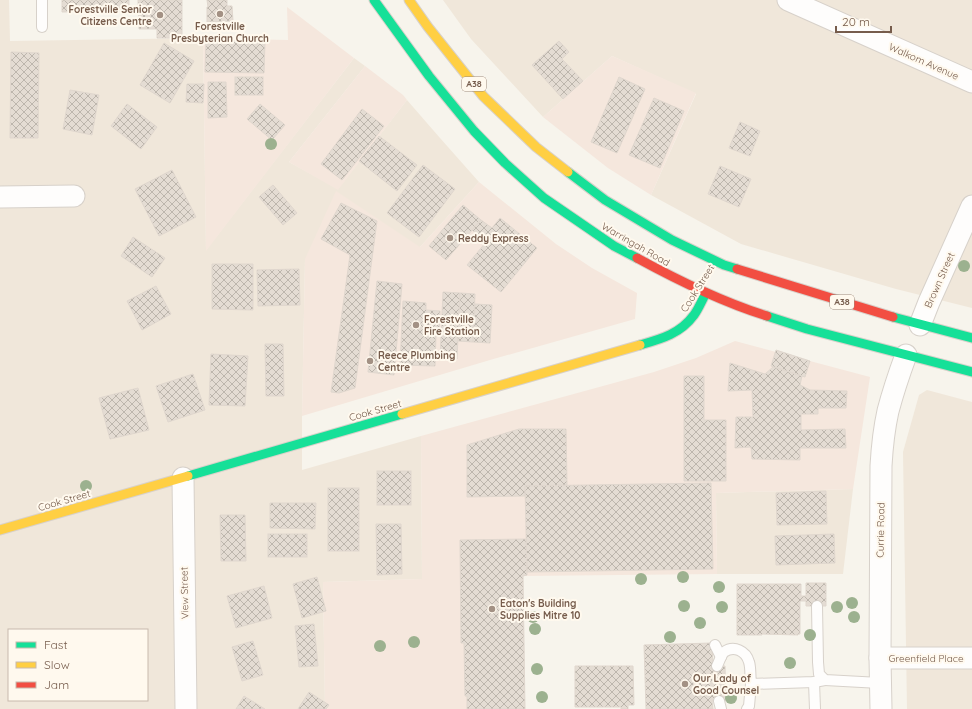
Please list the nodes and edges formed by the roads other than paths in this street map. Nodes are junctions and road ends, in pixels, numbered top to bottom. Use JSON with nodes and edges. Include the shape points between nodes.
{"nodes":[{"id":1,"x":42,"y":0,"type":"edge"},
{"id":2,"x":374,"y":0,"type":"edge"},
{"id":3,"x":409,"y":0,"type":"edge"},
{"id":4,"x":788,"y":0,"type":"edge"},
{"id":5,"x":42,"y":27,"type":"dead end"},
{"id":6,"x":972,"y":82,"type":"edge"},
{"id":7,"x":74,"y":196,"type":"dead end"},
{"id":8,"x":0,"y":197,"type":"edge"},
{"id":9,"x":972,"y":206,"type":"edge"},
{"id":10,"x":708,"y":290,"type":"junction"},
{"id":11,"x":918,"y":328,"type":"junction"},
{"id":12,"x":972,"y":338,"type":"edge"},
{"id":13,"x":908,"y":352,"type":"junction"},
{"id":14,"x":972,"y":372,"type":"edge"},
{"id":15,"x":183,"y":478,"type":"junction"},
{"id":16,"x":0,"y":530,"type":"edge"},
{"id":17,"x":817,"y":606,"type":"dead end"},
{"id":18,"x":716,"y":645,"type":"dead end"},
{"id":19,"x":880,"y":658,"type":"junction"},
{"id":20,"x":972,"y":658,"type":"edge"},
{"id":21,"x":825,"y":680,"type":"junction"},
{"id":22,"x":814,"y":682,"type":"junction"},
{"id":23,"x":880,"y":683,"type":"junction"},
{"id":24,"x":751,"y":684,"type":"junction"},
{"id":25,"x":186,"y":709,"type":"edge"},
{"id":26,"x":747,"y":709,"type":"edge"},
{"id":27,"x":815,"y":709,"type":"edge"},
{"id":28,"x":880,"y":709,"type":"edge"}],
"edges":[{"from":1,"to":5,"type":"lane"},
{"from":2,"to":10,"type":"main road","name":"Warringah Road","via":[[429,76],[474,131],[544,198],[614,246],[668,275]]},
{"from":3,"to":11,"type":"main road","number":"A38","via":[[483,96],[536,147],[605,200],[722,268],[892,317]]},
{"from":4,"to":6,"type":"street","name":"Walkom Avenue"},
{"from":7,"to":8,"type":"street"},
{"from":9,"to":11,"type":"street","name":"Brown Street"},
{"from":10,"to":13,"type":"main road","name":"Warringah Road","via":[[754,312],[807,329]]},
{"from":10,"to":15,"type":"main road","name":"Cook Street","via":[[688,322],[665,338]]},
{"from":11,"to":12,"type":"main road","number":"A38"},
{"from":13,"to":14,"type":"main road","name":"Warringah Road"},
{"from":13,"to":19,"type":"street","name":"Currie Road","via":[[891,401],[883,441]]},
{"from":15,"to":16,"type":"main road","name":"Cook Street"},
{"from":15,"to":25,"type":"street","name":"View Street"},
{"from":17,"to":21,"type":"lane","via":[[818,662],[820,674]]},
{"from":18,"to":24,"type":"lane","via":[[719,662],[723,653],[730,649],[745,654],[750,662]]},
{"from":19,"to":20,"type":"street","name":"Greenfield Place"},
{"from":19,"to":23,"type":"street","name":"Currie Road"},
{"from":21,"to":22,"type":"lane"},
{"from":21,"to":23,"type":"lane"},
{"from":22,"to":24,"type":"lane"},
{"from":22,"to":27,"type":"lane"},
{"from":23,"to":28,"type":"street","name":"Currie Road"},
{"from":24,"to":26,"type":"lane"}]}
